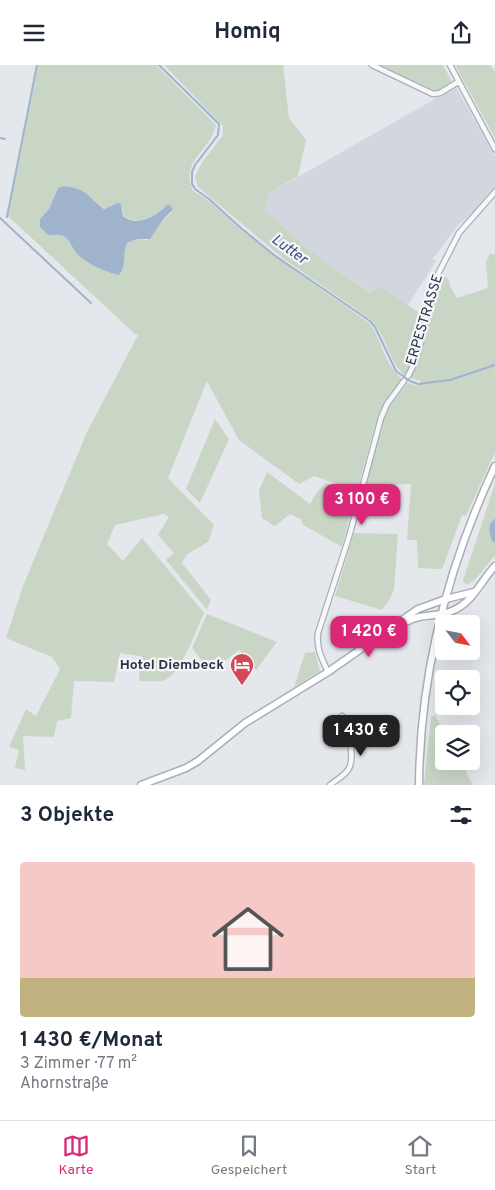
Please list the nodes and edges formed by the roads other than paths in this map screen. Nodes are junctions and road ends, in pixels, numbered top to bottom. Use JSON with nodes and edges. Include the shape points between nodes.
{"nodes":[{"id":1,"x":372,"y":65,"type":"edge"},
{"id":2,"x":450,"y":65,"type":"edge"},
{"id":3,"x":458,"y":82,"type":"junction"},
{"id":4,"x":495,"y":149,"type":"edge"},
{"id":5,"x":495,"y":192,"type":"edge"},
{"id":6,"x":408,"y":376,"type":"dead end"},
{"id":7,"x":404,"y":381,"type":"dead end"},
{"id":8,"x":495,"y":467,"type":"edge"},
{"id":9,"x":495,"y":566,"type":"edge"},
{"id":10,"x":474,"y":592,"type":"junction"},
{"id":11,"x":446,"y":599,"type":"junction"},
{"id":12,"x":442,"y":614,"type":"junction"},
{"id":13,"x":398,"y":625,"type":"junction"},
{"id":14,"x":328,"y":672,"type":"junction"},
{"id":15,"x":342,"y":716,"type":"dead end"},
{"id":16,"x":150,"y":783,"type":"edge"},
{"id":17,"x":140,"y":785,"type":"edge"},
{"id":18,"x":330,"y":785,"type":"edge"},
{"id":19,"x":419,"y":785,"type":"edge"}],
"edges":[{"from":1,"to":3,"type":"street","via":[[433,93],[440,93]]},
{"from":2,"to":3,"type":"street"},
{"from":3,"to":4,"type":"street"},
{"from":5,"to":6,"type":"street","name":"ERPESTRASSE","via":[[459,233],[435,280],[418,350]]},
{"from":7,"to":14,"type":"street","via":[[381,417],[350,537],[318,633],[318,649]]},
{"from":8,"to":11,"type":"main road","via":[[470,524]]},
{"from":9,"to":10,"type":"main road"},
{"from":10,"to":11,"type":"main road"},
{"from":10,"to":12,"type":"main road","via":[[462,605]]},
{"from":11,"to":12,"type":"main road"},
{"from":11,"to":13,"type":"main road","via":[[418,609]]},
{"from":12,"to":13,"type":"main road","via":[[416,617]]},
{"from":12,"to":19,"type":"main road","via":[[426,696]]},
{"from":13,"to":14,"type":"main road"},
{"from":14,"to":16,"type":"main road","via":[[245,723],[198,761]]},
{"from":15,"to":18,"type":"street","via":[[347,727],[352,762],[346,772]]},
{"from":16,"to":17,"type":"main road"}]}
